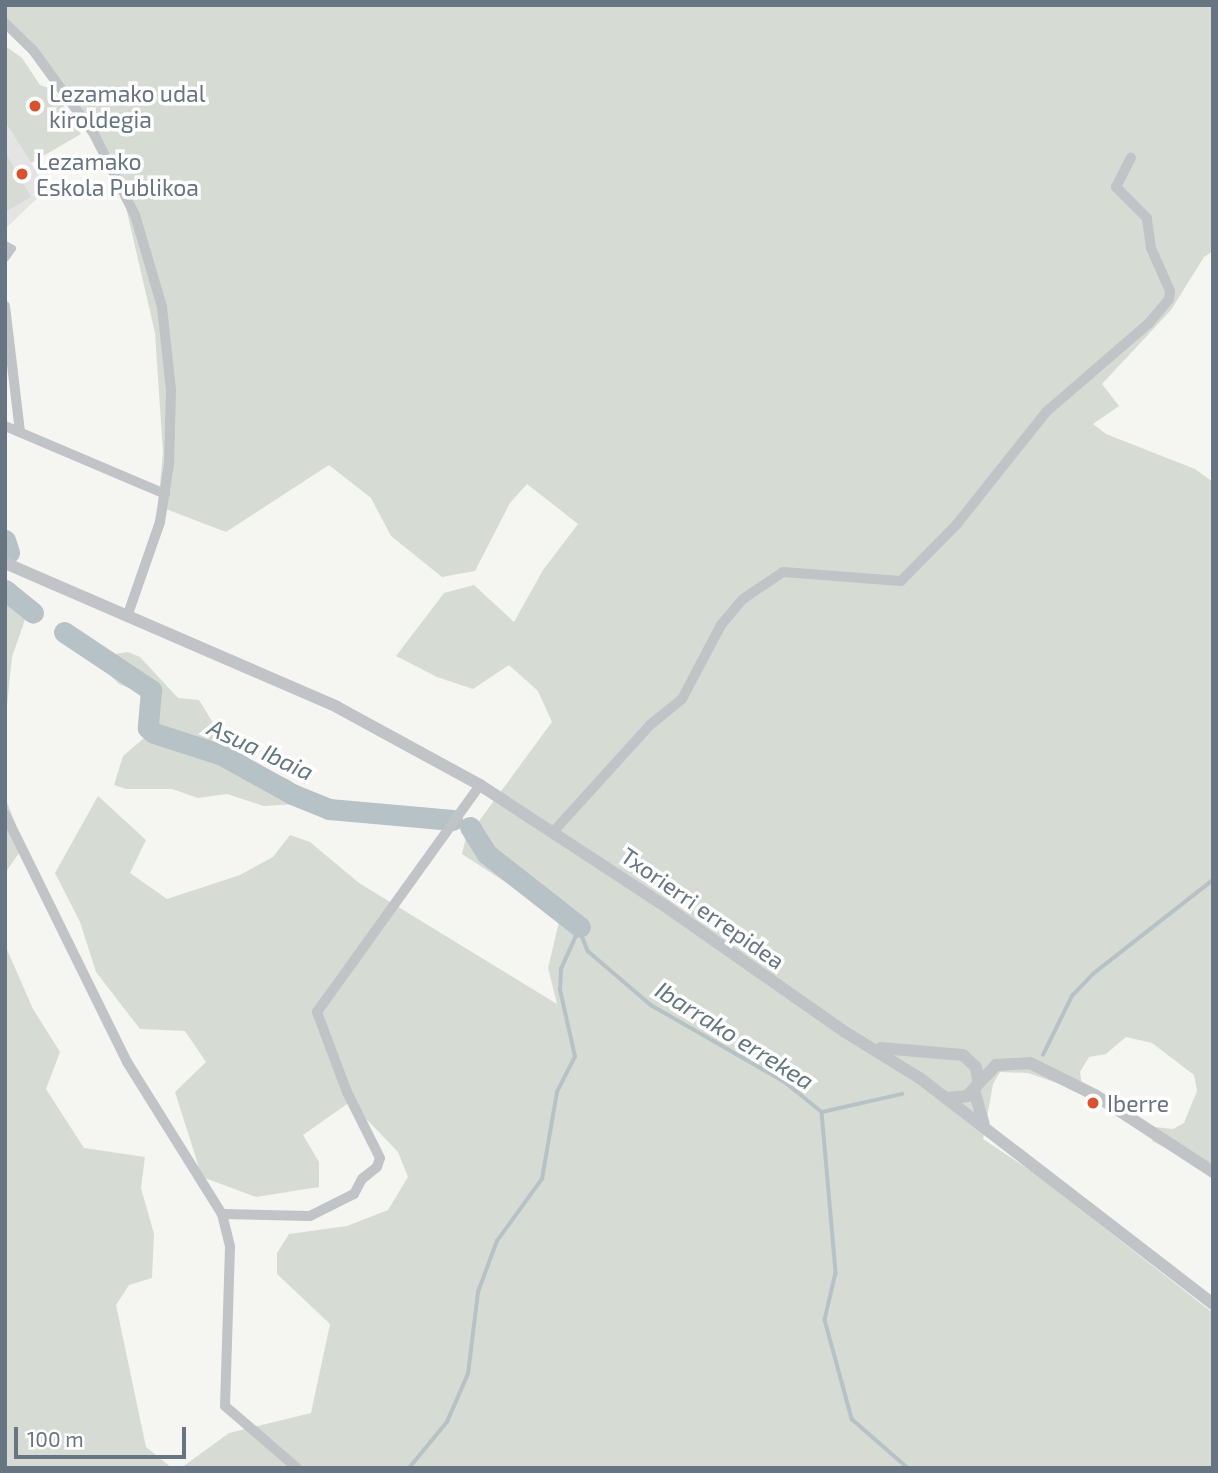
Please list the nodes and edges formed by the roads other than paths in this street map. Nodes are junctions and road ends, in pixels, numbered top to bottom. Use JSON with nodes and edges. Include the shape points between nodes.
{"nodes":[{"id":1,"x":5,"y":23,"type":"edge"},
{"id":2,"x":1131,"y":158,"type":"dead end"},
{"id":3,"x":5,"y":244,"type":"edge"},
{"id":4,"x":5,"y":258,"type":"edge"},
{"id":5,"x":5,"y":306,"type":"edge"},
{"id":6,"x":5,"y":426,"type":"edge"},
{"id":7,"x":20,"y":432,"type":"junction"},
{"id":8,"x":165,"y":494,"type":"junction"},
{"id":9,"x":5,"y":563,"type":"edge"},
{"id":10,"x":128,"y":614,"type":"junction"},
{"id":11,"x":480,"y":785,"type":"junction"},
{"id":12,"x":5,"y":814,"type":"edge"},
{"id":13,"x":554,"y":832,"type":"junction"},
{"id":14,"x":867,"y":1044,"type":"junction"},
{"id":15,"x":925,"y":1053,"type":"junction"},
{"id":16,"x":921,"y":1079,"type":"junction"},
{"id":17,"x":976,"y":1085,"type":"junction"},
{"id":18,"x":943,"y":1097,"type":"junction"},
{"id":19,"x":986,"y":1127,"type":"junction"},
{"id":20,"x":1213,"y":1172,"type":"edge"},
{"id":21,"x":222,"y":1214,"type":"junction"},
{"id":22,"x":1213,"y":1304,"type":"edge"},
{"id":23,"x":297,"y":1468,"type":"edge"}],
"edges":[{"from":1,"to":8,"type":"street","via":[[56,78],[94,134],[130,205],[152,263],[171,390]]},
{"from":2,"to":13,"type":"street","via":[[1116,187],[1147,218],[1151,247],[1170,290],[1169,299],[1149,323],[1045,412],[957,524],[901,581],[783,572],[743,599],[721,625],[682,699],[650,725]]},
{"from":3,"to":4,"type":"street","via":[[12,248]]},
{"from":5,"to":7,"type":"street"},
{"from":6,"to":7,"type":"street"},
{"from":7,"to":8,"type":"street"},
{"from":8,"to":10,"type":"street"},
{"from":9,"to":10,"type":"street","name":"Txorierri errepidea"},
{"from":10,"to":11,"type":"street","name":"Txorierri errepidea","via":[[337,707]]},
{"from":11,"to":13,"type":"street","name":"Txorierri errepidea"},
{"from":11,"to":21,"type":"street","via":[[317,1012],[347,1092],[380,1158],[377,1167],[355,1194],[310,1216]]},
{"from":12,"to":21,"type":"street","via":[[127,1062]]},
{"from":13,"to":14,"type":"street","name":"Txorierri errepidea"},
{"from":14,"to":15,"type":"street"},
{"from":14,"to":16,"type":"street","name":"Txorierri errepidea"},
{"from":15,"to":16,"type":"street","via":[[917,1066]]},
{"from":15,"to":17,"type":"street","via":[[963,1055],[976,1067]]},
{"from":16,"to":18,"type":"street","name":"Txorierri errepidea"},
{"from":17,"to":18,"type":"street","via":[[959,1100]]},
{"from":17,"to":19,"type":"street"},
{"from":17,"to":20,"type":"street","via":[[1004,1062],[1036,1065],[1095,1095]]},
{"from":18,"to":19,"type":"street","name":"Txorierri errepidea"},
{"from":19,"to":22,"type":"street","name":"Txorierri errepidea"},
{"from":21,"to":23,"type":"street","via":[[230,1247],[225,1406]]}]}
